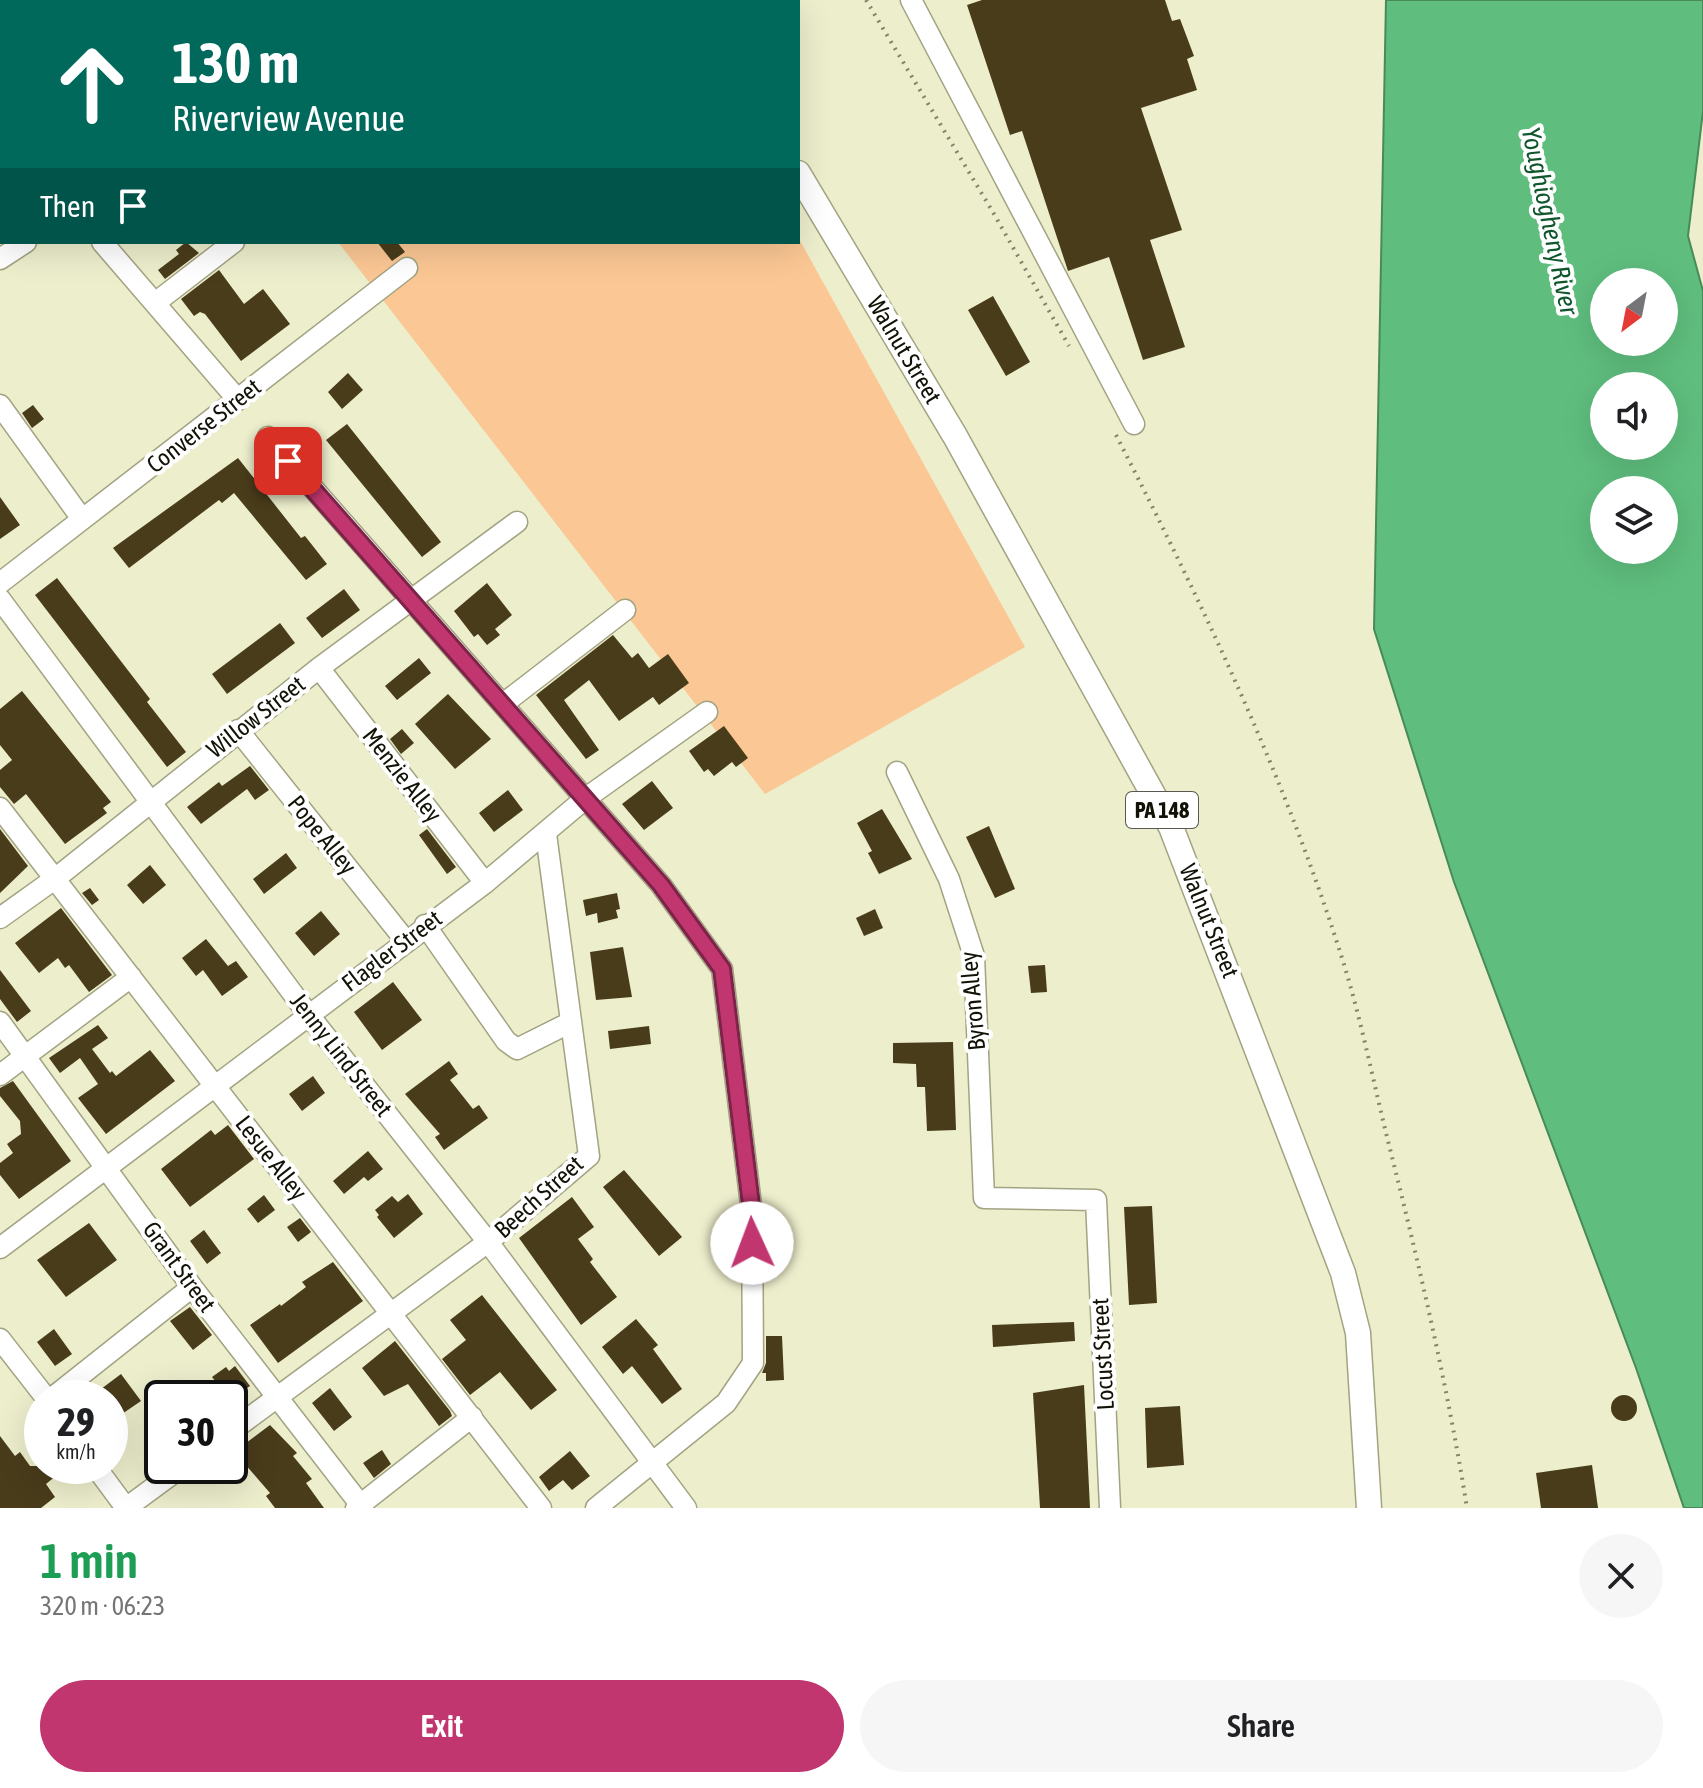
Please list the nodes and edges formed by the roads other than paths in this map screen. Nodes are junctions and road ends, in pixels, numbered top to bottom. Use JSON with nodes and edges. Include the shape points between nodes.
{"nodes":[{"id":1,"x":911,"y":0,"type":"edge"},
{"id":2,"x":800,"y":176,"type":"edge"},
{"id":3,"x":23,"y":244,"type":"edge"},
{"id":4,"x":104,"y":244,"type":"edge"},
{"id":5,"x":231,"y":244,"type":"edge"},
{"id":6,"x":0,"y":259,"type":"edge"},
{"id":7,"x":407,"y":268,"type":"dead end"},
{"id":8,"x":155,"y":303,"type":"junction"},
{"id":9,"x":238,"y":400,"type":"junction"},
{"id":10,"x":0,"y":405,"type":"edge"},
{"id":11,"x":1124,"y":428,"type":"road end"},
{"id":12,"x":268,"y":437,"type":"dead end"},
{"id":13,"x":82,"y":519,"type":"junction"},
{"id":14,"x":517,"y":522,"type":"dead end"},
{"id":15,"x":0,"y":583,"type":"edge"},
{"id":16,"x":0,"y":599,"type":"edge"},
{"id":17,"x":413,"y":601,"type":"junction"},
{"id":18,"x":625,"y":610,"type":"dead end"},
{"id":19,"x":319,"y":668,"type":"junction"},
{"id":20,"x":503,"y":704,"type":"junction"},
{"id":21,"x":707,"y":712,"type":"dead end"},
{"id":22,"x":238,"y":730,"type":"junction"},
{"id":23,"x":897,"y":772,"type":"dead end"},
{"id":24,"x":151,"y":798,"type":"junction"},
{"id":25,"x":586,"y":798,"type":"junction"},
{"id":26,"x":0,"y":808,"type":"edge"},
{"id":27,"x":546,"y":834,"type":"junction"},
{"id":28,"x":56,"y":878,"type":"junction"},
{"id":29,"x":485,"y":883,"type":"junction"},
{"id":30,"x":0,"y":918,"type":"edge"},
{"id":31,"x":425,"y":925,"type":"junction"},
{"id":32,"x":405,"y":940,"type":"junction"},
{"id":33,"x":131,"y":977,"type":"junction"},
{"id":34,"x":308,"y":1014,"type":"junction"},
{"id":35,"x":0,"y":1022,"type":"edge"},
{"id":36,"x":571,"y":1022,"type":"junction"},
{"id":37,"x":27,"y":1056,"type":"junction"},
{"id":38,"x":0,"y":1075,"type":"edge"},
{"id":39,"x":216,"y":1088,"type":"junction"},
{"id":40,"x":108,"y":1168,"type":"junction"},
{"id":41,"x":1096,"y":1200,"type":"joint"},
{"id":42,"x":488,"y":1242,"type":"junction"},
{"id":43,"x":0,"y":1248,"type":"edge"},
{"id":44,"x":192,"y":1287,"type":"junction"},
{"id":45,"x":393,"y":1312,"type":"junction"},
{"id":46,"x":0,"y":1339,"type":"edge"},
{"id":47,"x":34,"y":1380,"type":"edge"},
{"id":48,"x":72,"y":1380,"type":"edge"},
{"id":49,"x":278,"y":1396,"type":"junction"},
{"id":50,"x":472,"y":1417,"type":"junction"},
{"id":51,"x":248,"y":1418,"type":"edge"},
{"id":52,"x":652,"y":1463,"type":"junction"},
{"id":53,"x":108,"y":1484,"type":"edge"},
{"id":54,"x":159,"y":1484,"type":"edge"},
{"id":55,"x":360,"y":1507,"type":"edge"},
{"id":56,"x":126,"y":1508,"type":"edge"},
{"id":57,"x":541,"y":1508,"type":"edge"},
{"id":58,"x":596,"y":1508,"type":"edge"},
{"id":59,"x":686,"y":1508,"type":"edge"},
{"id":60,"x":1110,"y":1508,"type":"edge"},
{"id":61,"x":1369,"y":1508,"type":"edge"}],
"edges":[{"from":1,"to":11,"type":"street"},
{"from":2,"to":61,"type":"main road","name":"Walnut Street","number":"PA 148","via":[[955,436],[1171,827],[1343,1273],[1358,1333]]},
{"from":3,"to":6,"type":"street"},
{"from":4,"to":8,"type":"street"},
{"from":5,"to":8,"type":"street"},
{"from":7,"to":9,"type":"street","name":"Converse Street"},
{"from":8,"to":9,"type":"street"},
{"from":9,"to":13,"type":"street","name":"Converse Street"},
{"from":10,"to":13,"type":"street"},
{"from":12,"to":17,"type":"street"},
{"from":13,"to":15,"type":"street","name":"Converse Street"},
{"from":14,"to":17,"type":"street","name":"Willow Street"},
{"from":16,"to":24,"type":"street","name":"Jenny Lind Street"},
{"from":17,"to":19,"type":"street","name":"Willow Street"},
{"from":17,"to":20,"type":"street"},
{"from":18,"to":20,"type":"street"},
{"from":19,"to":22,"type":"street","name":"Willow Street"},
{"from":19,"to":29,"type":"street","name":"Menzie Alley"},
{"from":20,"to":25,"type":"street"},
{"from":21,"to":25,"type":"street","name":"Flagler Street"},
{"from":22,"to":24,"type":"street","name":"Willow Street"},
{"from":22,"to":32,"type":"street","name":"Pope Alley"},
{"from":23,"to":41,"type":"street","name":"Byron Alley","via":[[949,879],[974,956],[984,1198]]},
{"from":24,"to":28,"type":"street","name":"Willow Street"},
{"from":24,"to":34,"type":"street","name":"Jenny Lind Street"},
{"from":25,"to":27,"type":"street","name":"Flagler Street"},
{"from":25,"to":52,"type":"street","via":[[661,885],[722,969],[752,1213],[753,1363],[726,1403]]},
{"from":26,"to":28,"type":"street","name":"Lesue Alley"},
{"from":27,"to":29,"type":"street","name":"Flagler Street"},
{"from":27,"to":36,"type":"street","name":"Beech Street"},
{"from":28,"to":30,"type":"street","name":"Willow Street"},
{"from":28,"to":33,"type":"street","name":"Lesue Alley"},
{"from":29,"to":31,"type":"street","name":"Flagler Street"},
{"from":31,"to":32,"type":"street","name":"Flagler Street"},
{"from":31,"to":36,"type":"street","via":[[506,1041],[517,1049]]},
{"from":32,"to":34,"type":"street","name":"Flagler Street"},
{"from":33,"to":37,"type":"street"},
{"from":33,"to":39,"type":"street","name":"Lesue Alley"},
{"from":34,"to":39,"type":"street","name":"Flagler Street"},
{"from":34,"to":42,"type":"street","name":"Jenny Lind Street"},
{"from":35,"to":37,"type":"street","name":"Grant Street"},
{"from":36,"to":42,"type":"street","name":"Beech Street","via":[[589,1156]]},
{"from":37,"to":38,"type":"street"},
{"from":37,"to":40,"type":"street","name":"Grant Street"},
{"from":39,"to":40,"type":"street","name":"Flagler Street"},
{"from":39,"to":45,"type":"street","name":"Lesue Alley"},
{"from":40,"to":43,"type":"street","name":"Flagler Street"},
{"from":40,"to":44,"type":"street","name":"Grant Street"},
{"from":41,"to":60,"type":"street","name":"Locust Street"},
{"from":42,"to":45,"type":"street","name":"Beech Street"},
{"from":42,"to":52,"type":"street","name":"Jenny Lind Street"},
{"from":44,"to":48,"type":"street"},
{"from":44,"to":49,"type":"street","name":"Grant Street"},
{"from":45,"to":49,"type":"street","name":"Beech Street"},
{"from":45,"to":50,"type":"street","name":"Lesue Alley"},
{"from":46,"to":47,"type":"street"},
{"from":49,"to":51,"type":"street","name":"Beech Street"},
{"from":49,"to":55,"type":"street","name":"Grant Street"},
{"from":50,"to":55,"type":"street"},
{"from":50,"to":57,"type":"street","name":"Lesue Alley"},
{"from":52,"to":58,"type":"street"},
{"from":52,"to":59,"type":"street","name":"Jenny Lind Street"},
{"from":53,"to":56,"type":"street"},
{"from":54,"to":56,"type":"street"}]}
